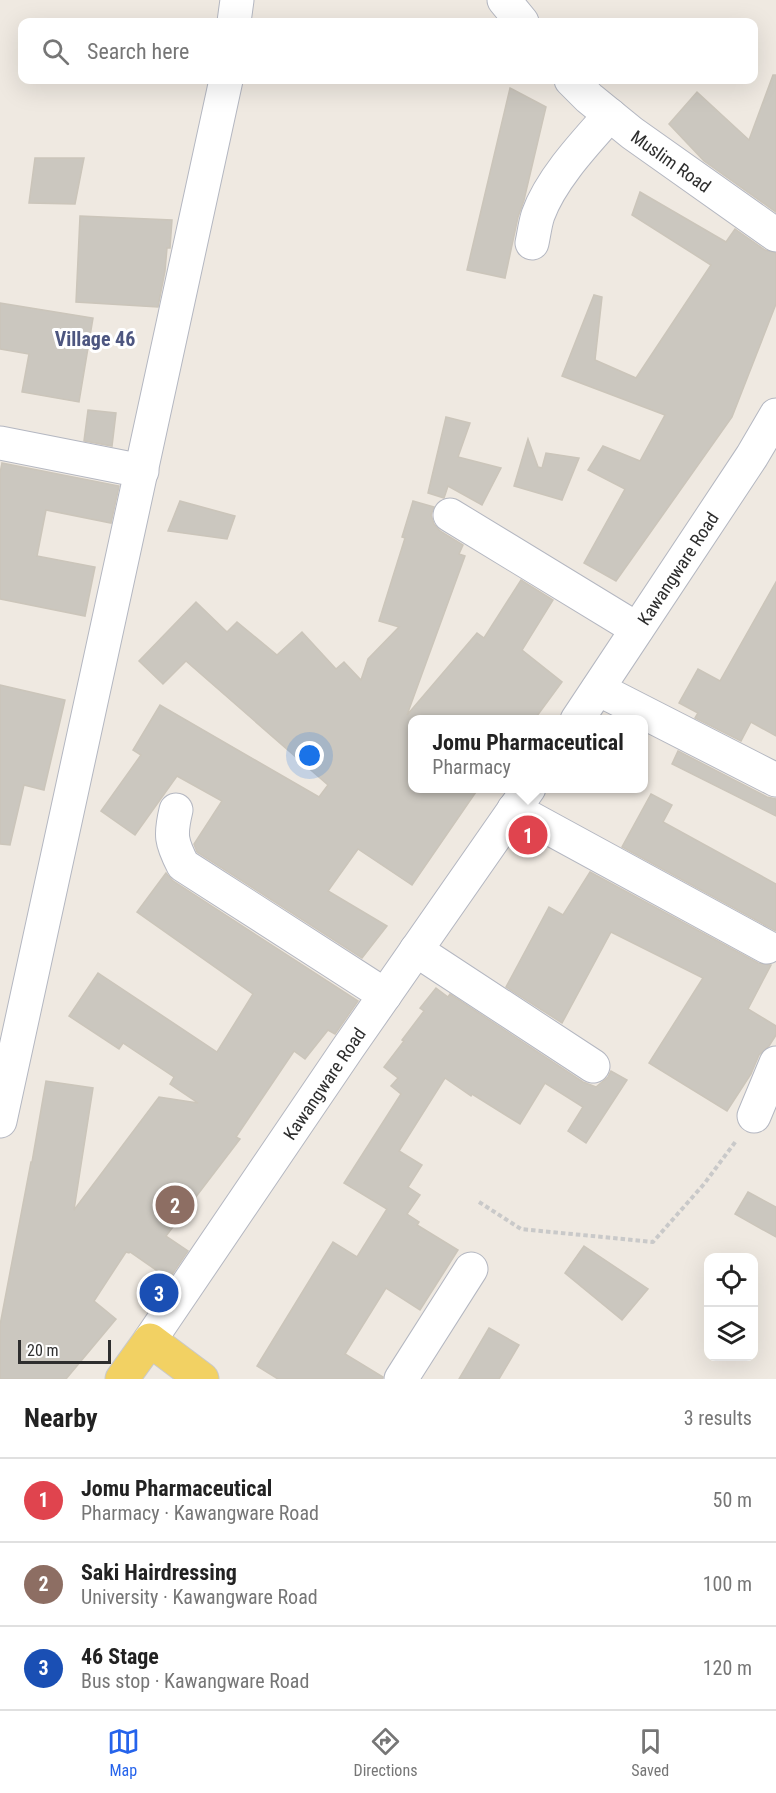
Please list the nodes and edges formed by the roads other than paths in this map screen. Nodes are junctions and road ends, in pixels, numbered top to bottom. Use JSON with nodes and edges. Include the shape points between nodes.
{"nodes":[{"id":1,"x":237,"y":0,"type":"edge"},
{"id":2,"x":504,"y":0,"type":"edge"},
{"id":3,"x":235,"y":18,"type":"edge"},
{"id":4,"x":519,"y":18,"type":"edge"},
{"id":5,"x":225,"y":84,"type":"edge"},
{"id":6,"x":575,"y":84,"type":"edge"},
{"id":7,"x":610,"y":115,"type":"junction"},
{"id":8,"x":776,"y":235,"type":"edge"},
{"id":9,"x":532,"y":243,"type":"dead end"},
{"id":10,"x":776,"y":415,"type":"edge"},
{"id":11,"x":0,"y":443,"type":"edge"},
{"id":12,"x":142,"y":471,"type":"junction"},
{"id":13,"x":450,"y":515,"type":"dead end"},
{"id":14,"x":638,"y":629,"type":"junction"},
{"id":15,"x":598,"y":689,"type":"junction"},
{"id":16,"x":580,"y":715,"type":"edge"},
{"id":17,"x":776,"y":780,"type":"edge"},
{"id":18,"x":522,"y":799,"type":"edge"},
{"id":19,"x":176,"y":810,"type":"dead end"},
{"id":20,"x":767,"y":947,"type":"dead end"},
{"id":21,"x":416,"y":950,"type":"junction"},
{"id":22,"x":385,"y":995,"type":"junction"},
{"id":23,"x":776,"y":1063,"type":"edge"},
{"id":24,"x":593,"y":1066,"type":"dead end"},
{"id":25,"x":754,"y":1116,"type":"road end"},
{"id":26,"x":0,"y":1121,"type":"edge"},
{"id":27,"x":471,"y":1269,"type":"dead end"},
{"id":28,"x":150,"y":1340,"type":"junction"},
{"id":29,"x":122,"y":1379,"type":"edge"},
{"id":30,"x":202,"y":1379,"type":"edge"},
{"id":31,"x":401,"y":1379,"type":"edge"}],
"edges":[{"from":1,"to":3,"type":"street"},
{"from":2,"to":4,"type":"street"},
{"from":5,"to":12,"type":"street"},
{"from":6,"to":7,"type":"street","name":"Muslim Road"},
{"from":7,"to":8,"type":"street","name":"Muslim Road"},
{"from":7,"to":9,"type":"street","via":[[573,157],[551,191],[539,214]]},
{"from":10,"to":14,"type":"street","name":"Kawangware Road"},
{"from":11,"to":12,"type":"street"},
{"from":12,"to":26,"type":"street"},
{"from":13,"to":14,"type":"street"},
{"from":14,"to":15,"type":"street","name":"Kawangware Road"},
{"from":15,"to":16,"type":"street","name":"Kawangware Road"},
{"from":15,"to":17,"type":"street"},
{"from":18,"to":20,"type":"street"},
{"from":18,"to":21,"type":"street","name":"Kawangware Road"},
{"from":19,"to":22,"type":"street","via":[[171,831],[174,849],[183,865]]},
{"from":21,"to":22,"type":"street","name":"Kawangware Road"},
{"from":21,"to":24,"type":"street"},
{"from":22,"to":28,"type":"street","name":"Kawangware Road"},
{"from":23,"to":25,"type":"street"},
{"from":27,"to":31,"type":"street"},
{"from":28,"to":29,"type":"main road","name":"Kawangware Road"},
{"from":28,"to":30,"type":"main road"}]}
